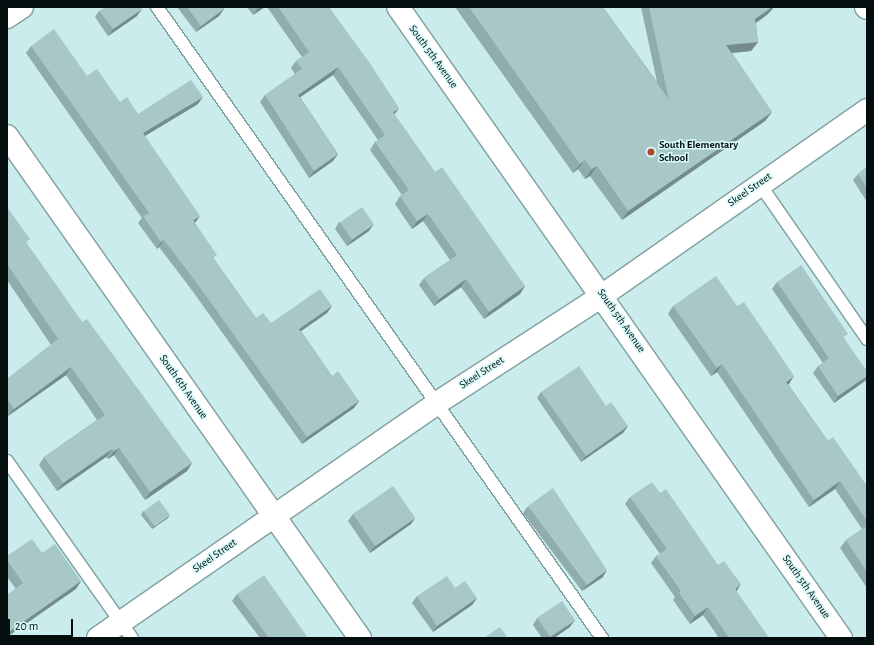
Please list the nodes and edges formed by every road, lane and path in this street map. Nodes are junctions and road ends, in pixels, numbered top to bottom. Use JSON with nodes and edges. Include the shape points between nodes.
{"nodes":[{"id":1,"x":22,"y":7,"type":"edge"},
{"id":2,"x":157,"y":7,"type":"edge"},
{"id":3,"x":398,"y":7,"type":"edge"},
{"id":4,"x":7,"y":17,"type":"edge"},
{"id":5,"x":867,"y":110,"type":"edge"},
{"id":6,"x":7,"y":136,"type":"edge"},
{"id":7,"x":759,"y":183,"type":"junction"},
{"id":8,"x":603,"y":295,"type":"junction"},
{"id":9,"x":867,"y":339,"type":"edge"},
{"id":10,"x":437,"y":403,"type":"junction"},
{"id":11,"x":7,"y":460,"type":"edge"},
{"id":12,"x":273,"y":516,"type":"junction"},
{"id":13,"x":126,"y":630,"type":"edge"},
{"id":14,"x":98,"y":638,"type":"edge"},
{"id":15,"x":360,"y":638,"type":"edge"},
{"id":16,"x":602,"y":638,"type":"edge"},
{"id":17,"x":841,"y":638,"type":"edge"}],
"edges":[{"from":1,"to":4,"type":"street"},
{"from":2,"to":10,"type":"lane"},
{"from":3,"to":8,"type":"street","name":"South 5th Avenue"},
{"from":5,"to":7,"type":"street","name":"Skeel Street"},
{"from":6,"to":12,"type":"street","name":"South 6th Avenue"},
{"from":7,"to":8,"type":"street","name":"Skeel Street"},
{"from":7,"to":9,"type":"lane"},
{"from":8,"to":10,"type":"street","name":"Skeel Street"},
{"from":8,"to":17,"type":"street","name":"South 5th Avenue"},
{"from":10,"to":12,"type":"street","name":"Skeel Street"},
{"from":10,"to":16,"type":"lane"},
{"from":11,"to":13,"type":"lane"},
{"from":12,"to":13,"type":"street","name":"Skeel Street"},
{"from":12,"to":15,"type":"street","name":"South 6th Avenue"},
{"from":13,"to":14,"type":"street","name":"Skeel Street"}]}
